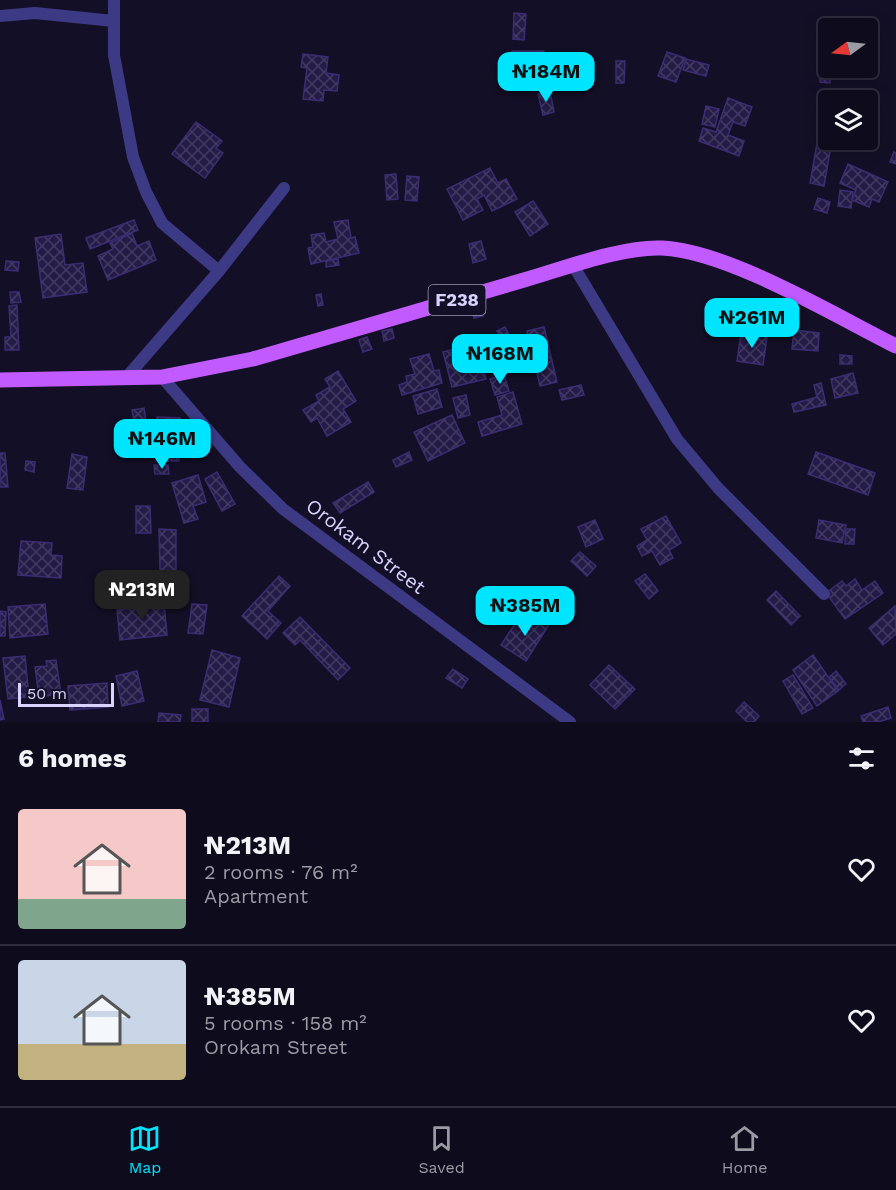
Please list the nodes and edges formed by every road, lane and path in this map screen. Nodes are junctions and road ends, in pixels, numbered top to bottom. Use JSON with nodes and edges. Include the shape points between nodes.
{"nodes":[{"id":1,"x":114,"y":0,"type":"edge"},
{"id":2,"x":0,"y":16,"type":"edge"},
{"id":3,"x":114,"y":21,"type":"junction"},
{"id":4,"x":284,"y":188,"type":"dead end"},
{"id":5,"x":573,"y":265,"type":"junction"},
{"id":6,"x":219,"y":271,"type":"junction"},
{"id":7,"x":896,"y":346,"type":"edge"},
{"id":8,"x":162,"y":377,"type":"junction"},
{"id":9,"x":125,"y":379,"type":"junction"},
{"id":10,"x":0,"y":380,"type":"edge"},
{"id":11,"x":824,"y":594,"type":"dead end"},
{"id":12,"x":570,"y":722,"type":"edge"}],
"edges":[{"from":1,"to":3,"type":"street"},
{"from":2,"to":3,"type":"street","via":[[35,13]]},
{"from":3,"to":6,"type":"street","via":[[121,101],[133,157],[146,192],[162,223]]},
{"from":4,"to":6,"type":"street"},
{"from":5,"to":7,"type":"main road","number":"F238","via":[[662,248],[695,254],[742,270]]},
{"from":5,"to":8,"type":"main road","number":"F238","via":[[253,359]]},
{"from":5,"to":11,"type":"street","via":[[677,439],[718,488]]},
{"from":6,"to":9,"type":"street"},
{"from":8,"to":9,"type":"main road","number":"F238"},
{"from":8,"to":12,"type":"street","name":"Orokam Street","via":[[240,467],[283,508]]},
{"from":9,"to":10,"type":"main road","number":"F238"}]}
